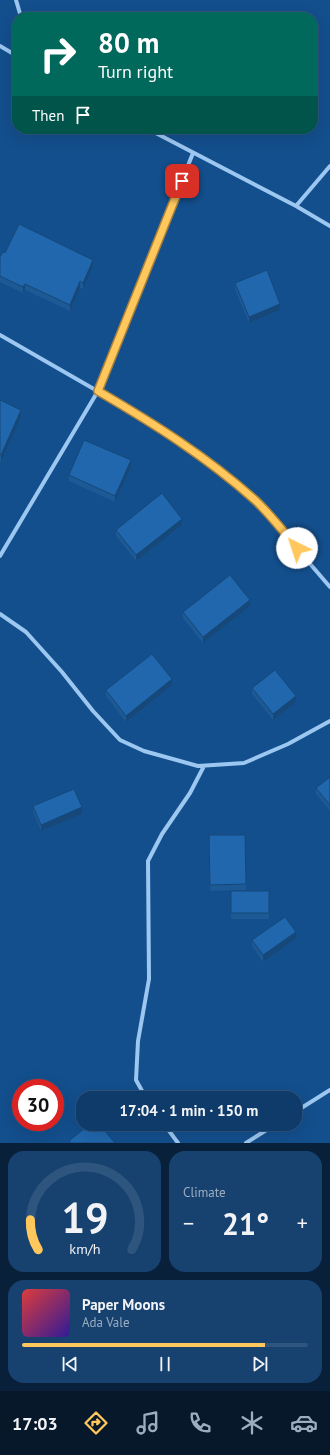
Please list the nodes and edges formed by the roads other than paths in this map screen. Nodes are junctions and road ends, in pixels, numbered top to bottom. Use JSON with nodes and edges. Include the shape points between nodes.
{"nodes":[{"id":1,"x":16,"y":0,"type":"edge"},
{"id":2,"x":20,"y":12,"type":"edge"},
{"id":3,"x":0,"y":46,"type":"edge"},
{"id":4,"x":12,"y":53,"type":"edge"},
{"id":5,"x":157,"y":134,"type":"edge"},
{"id":6,"x":193,"y":153,"type":"junction"},
{"id":7,"x":330,"y":166,"type":"edge"},
{"id":8,"x":296,"y":206,"type":"junction"},
{"id":9,"x":330,"y":226,"type":"edge"},
{"id":10,"x":0,"y":335,"type":"edge"},
{"id":11,"x":98,"y":391,"type":"junction"},
{"id":12,"x":0,"y":556,"type":"edge"},
{"id":13,"x":330,"y":587,"type":"edge"},
{"id":14,"x":0,"y":614,"type":"edge"},
{"id":15,"x":330,"y":721,"type":"edge"},
{"id":16,"x":204,"y":766,"type":"junction"},
{"id":17,"x":330,"y":1090,"type":"edge"},
{"id":18,"x":142,"y":1091,"type":"edge"},
{"id":19,"x":302,"y":1108,"type":"edge"},
{"id":20,"x":169,"y":1131,"type":"edge"},
{"id":21,"x":265,"y":1131,"type":"edge"},
{"id":22,"x":178,"y":1143,"type":"edge"},
{"id":23,"x":246,"y":1143,"type":"edge"}],
"edges":[{"from":1,"to":2,"type":"street"},
{"from":3,"to":4,"type":"street"},
{"from":5,"to":6,"type":"street"},
{"from":6,"to":8,"type":"street"},
{"from":6,"to":11,"type":"street"},
{"from":7,"to":8,"type":"street"},
{"from":8,"to":9,"type":"street"},
{"from":10,"to":11,"type":"street"},
{"from":11,"to":12,"type":"street"},
{"from":11,"to":13,"type":"street","via":[[146,419],[214,466],[250,496]]},
{"from":14,"to":16,"type":"street","via":[[26,632],[120,740],[144,751]]},
{"from":15,"to":16,"type":"street","via":[[288,744],[244,763]]},
{"from":16,"to":18,"type":"street","via":[[148,861],[149,979],[138,1041],[136,1080]]},
{"from":17,"to":19,"type":"street"},
{"from":20,"to":22,"type":"street"},
{"from":21,"to":23,"type":"street"}]}
